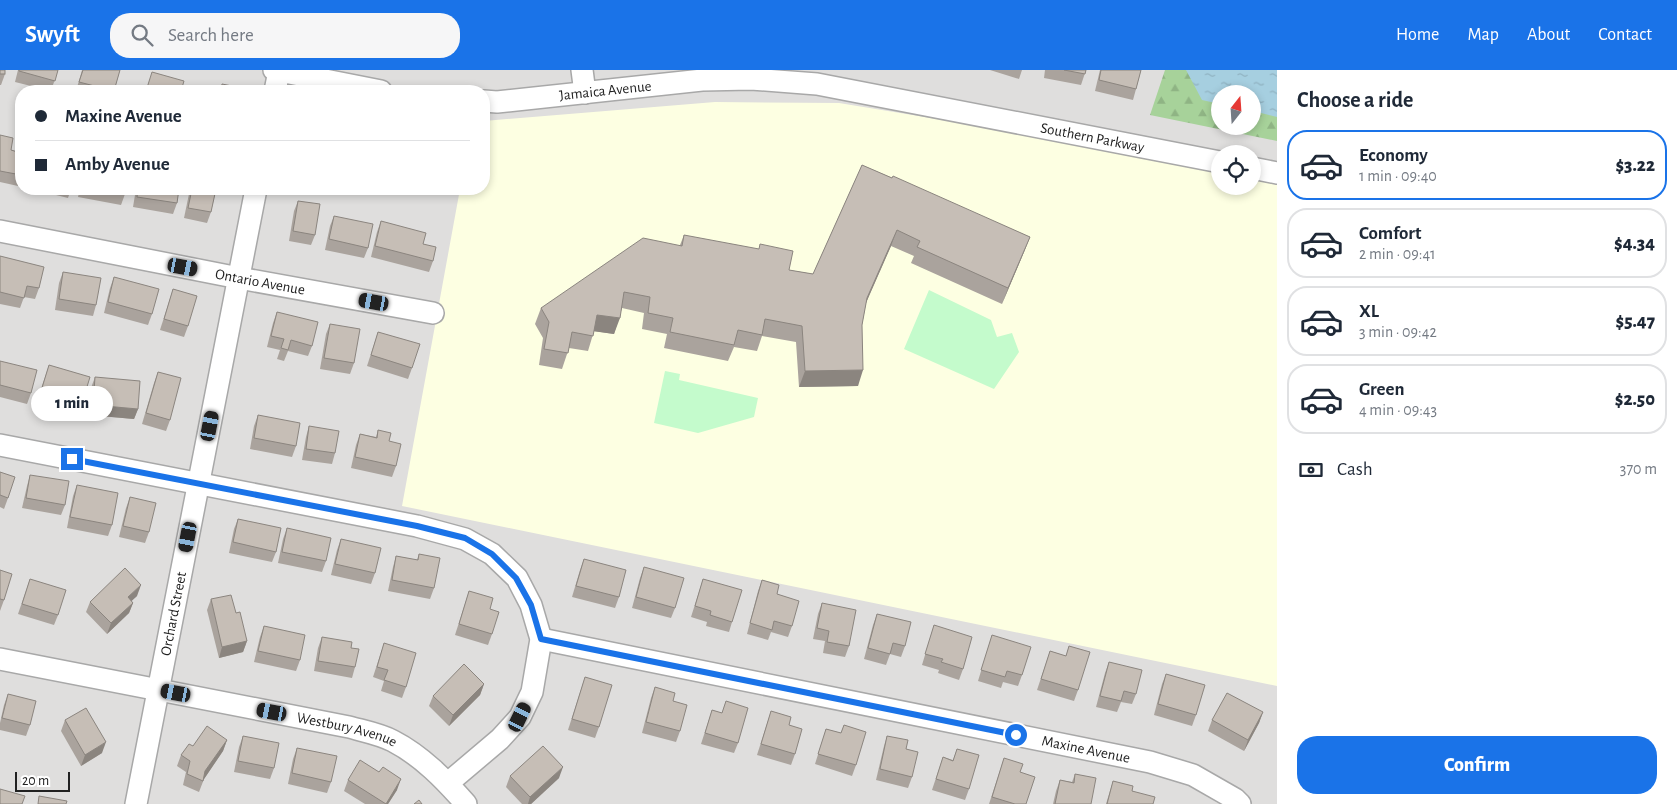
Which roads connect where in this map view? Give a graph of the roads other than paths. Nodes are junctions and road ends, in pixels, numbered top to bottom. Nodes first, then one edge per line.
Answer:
1 (582, 70) edge
2 (276, 77) edge
3 (336, 85) edge
4 (585, 92) junction
5 (490, 101) edge
6 (965, 112) joint
7 (1211, 160) edge
8 (1261, 170) edge
9 (1277, 173) edge
10 (255, 195) edge
11 (0, 231) edge
12 (239, 278) junction
13 (433, 313) dead end
14 (0, 445) edge
15 (198, 484) junction
16 (541, 639) junction
17 (0, 659) edge
18 (158, 690) junction
19 (448, 783) junction
20 (136, 804) edge
21 (466, 804) edge
22 (1240, 804) edge

1 - 4 street
2 - 3 street
4 - 5 street, Jamaica Avenue
4 - 6 street, Jamaica Avenue
6 - 7 street, Southern Parkway
8 - 9 street
10 - 12 street, Orchard Street
11 - 12 street, Ontario Avenue
12 - 13 street, Ontario Avenue
12 - 15 street, Orchard Street
14 - 15 street
15 - 16 street
15 - 18 street, Orchard Street
16 - 19 street
16 - 22 street, Maxine Avenue
17 - 18 street, Westbury Avenue
18 - 19 street, Westbury Avenue
18 - 20 street, Orchard Street
19 - 21 street, Westbury Avenue

